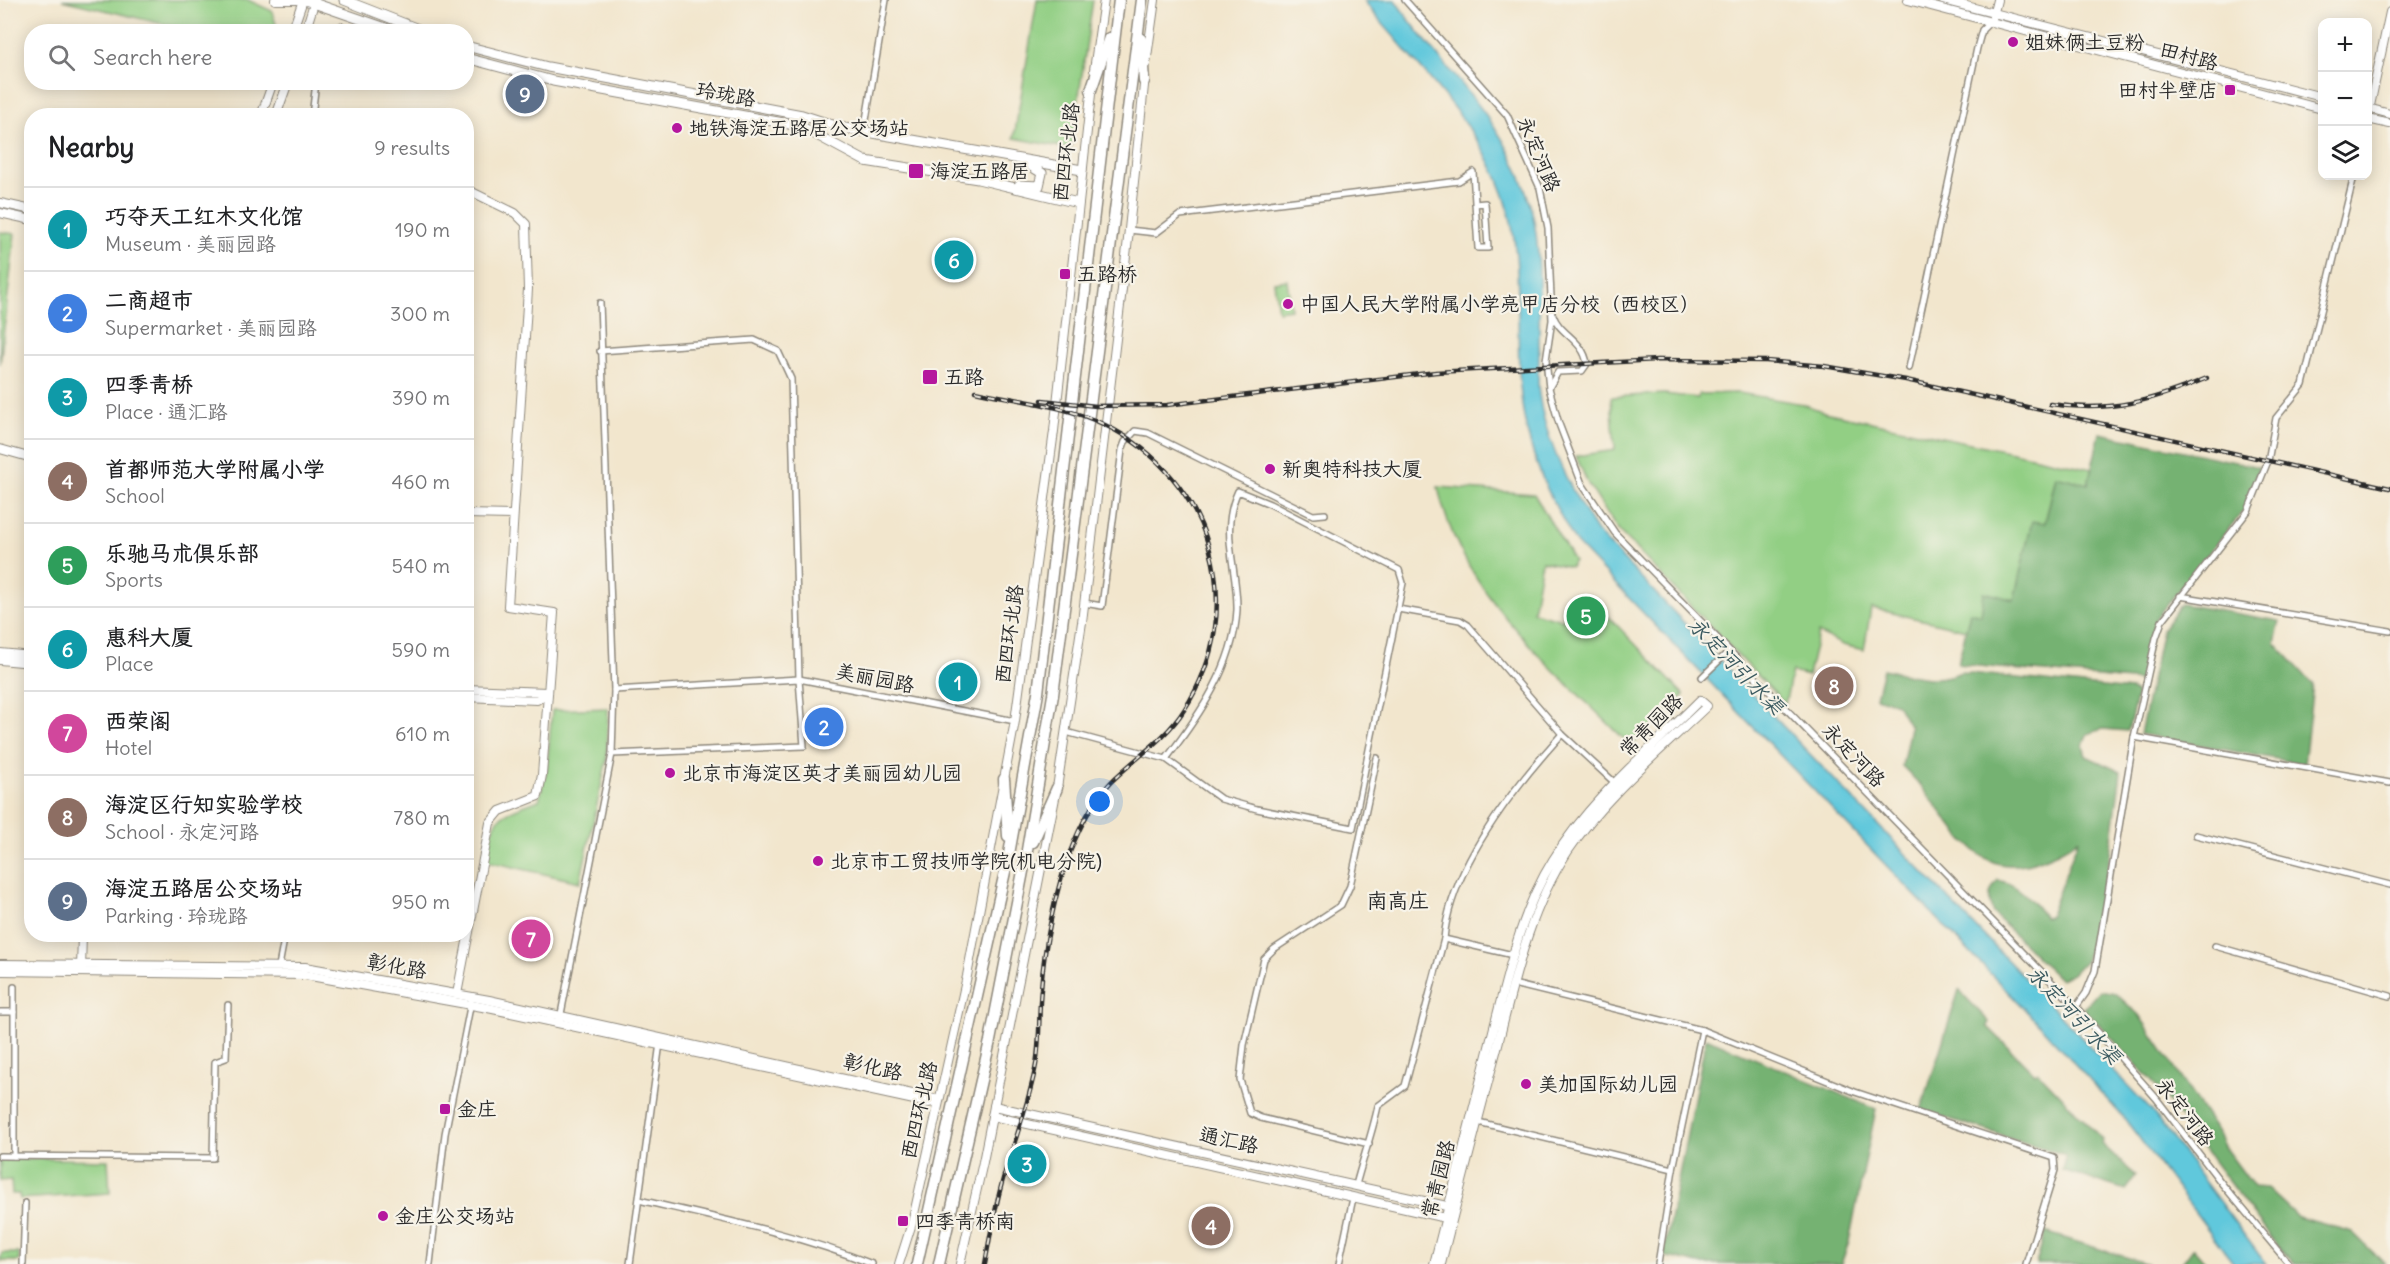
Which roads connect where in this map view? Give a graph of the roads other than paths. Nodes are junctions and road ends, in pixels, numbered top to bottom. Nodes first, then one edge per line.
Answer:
1 (275, 0) edge
2 (297, 0) edge
3 (344, 0) edge
4 (886, 0) edge
5 (1104, 0) edge
6 (1119, 0) edge
7 (1142, 0) edge
8 (1155, 0) edge
9 (1405, 0) edge
10 (1908, 0) edge
11 (1943, 0) edge
12 (1997, 0) edge
13 (309, 1) edge
14 (2390, 12) edge
15 (1995, 13) junction
16 (1116, 18) junction
17 (1139, 19) junction
18 (1990, 22) junction
19 (296, 24) edge
20 (306, 24) edge
21 (374, 24) edge
22 (406, 24) edge
23 (474, 48) edge
24 (474, 60) edge
25 (1144, 81) junction
26 (270, 90) edge
27 (285, 90) edge
28 (315, 90) edge
29 (1091, 90) junction
30 (2372, 95) edge
31 (2318, 96) edge
32 (264, 108) edge
33 (279, 108) edge
34 (313, 108) edge
35 (2318, 108) edge
36 (2372, 113) edge
37 (2390, 114) edge
38 (2372, 115) edge
39 (2390, 124) edge
40 (864, 132) junction
41 (1011, 157) junction
42 (1082, 170) junction
43 (978, 179) junction
44 (2353, 180) edge
45 (474, 193) edge
46 (0, 203) edge
47 (1078, 203) junction
48 (1475, 204) junction
49 (24, 208) edge
50 (0, 213) edge
51 (24, 218) edge
52 (1129, 230) junction
53 (600, 303) dead end
54 (1552, 311) junction
55 (600, 351) junction
56 (1909, 368) dead end
57 (1549, 388) junction
58 (0, 449) edge
59 (24, 456) edge
60 (474, 514) edge
61 (1325, 514) dead end
62 (512, 515) junction
63 (2180, 596) junction
64 (1084, 603) junction
65 (1398, 609) junction
66 (2390, 631) edge
67 (0, 653) edge
68 (24, 655) edge
69 (1725, 655) dead end
70 (0, 660) edge
71 (24, 662) edge
72 (1702, 677) dead end
73 (799, 679) junction
74 (474, 689) edge
75 (614, 690) junction
76 (548, 692) junction
77 (474, 697) edge
78 (1015, 721) junction
79 (1066, 732) junction
80 (1562, 734) junction
81 (2134, 737) junction
82 (612, 754) junction
83 (1377, 758) dead end
84 (1166, 759) junction
85 (1004, 779) junction
86 (1615, 783) junction
87 (2390, 783) edge
88 (1057, 788) junction
89 (2196, 835) dead end
90 (1009, 854) junction
91 (1026, 856) junction
92 (2390, 885) edge
93 (474, 906) edge
94 (1444, 939) junction
95 (82, 942) edge
96 (284, 942) edge
97 (467, 942) edge
98 (2215, 946) dead end
99 (1513, 954) junction
100 (0, 964) edge
101 (279, 966) junction
102 (81, 968) junction
103 (0, 971) edge
104 (1513, 984) junction
105 (14, 987) dead end
106 (457, 994) junction
107 (2390, 996) edge
108 (471, 1001) junction
109 (228, 1005) dead end
110 (2076, 1007) junction
111 (0, 1012) edge
112 (14, 1012) junction
113 (560, 1021) junction
114 (1702, 1030) junction
115 (660, 1043) junction
116 (939, 1100) junction
117 (994, 1106) junction
118 (992, 1116) junction
119 (1474, 1121) junction
120 (1369, 1144) junction
121 (0, 1156) edge
122 (14, 1156) junction
123 (1673, 1169) junction
124 (1356, 1185) junction
125 (1353, 1198) junction
126 (639, 1200) junction
127 (25, 1203) dead end
128 (1452, 1207) junction
129 (1449, 1219) junction
130 (922, 1246) junction
131 (23, 1264) edge
132 (430, 1264) edge
133 (630, 1264) edge
134 (872, 1264) edge
135 (899, 1264) edge
136 (912, 1264) edge
137 (917, 1264) edge
138 (940, 1264) edge
139 (960, 1264) edge
140 (1339, 1264) edge
141 (1434, 1264) edge
142 (1441, 1264) edge
143 (1658, 1264) edge
144 (2026, 1264) edge
145 (2289, 1264) edge

1 - 2 street
3 - 22 main road
4 - 40 street
5 - 29 street, 西四环北路
6 - 16 highway, 西四环北路
7 - 17 highway
8 - 25 street
9 - 54 street, 永定河路
10 - 18 street, 田村路
11 - 15 street, 田村路
12 - 15 street
13 - 19 street
13 - 20 street
13 - 21 main road
14 - 30 street
15 - 18 street
15 - 31 street, 田村路
16 - 29 highway
16 - 90 highway, 西四环北路
17 - 25 highway
17 - 91 highway
18 - 35 street, 田村路
18 - 56 street
23 - 40 main road, 玲珑路
24 - 43 main road, 玲珑路
25 - 52 street
26 - 32 street
27 - 33 street
28 - 34 street
29 - 42 street, 西四环北路
36 - 37 street
38 - 39 street
40 - 41 main road, 玲珑路
41 - 42 main road, 玲珑路
41 - 43 main road
42 - 47 street, 西四环北路
43 - 47 main road, 玲珑路
44 - 63 street
45 - 62 street
46 - 49 street
47 - 78 street, 西四环北路
48 - 48 street
48 - 52 street
50 - 51 street
52 - 64 street
53 - 55 street
54 - 57 street, 永定河路
54 - 57 street
55 - 73 street
55 - 75 street
57 - 110 street, 永定河路
58 - 59 street
60 - 62 street
61 - 64 street
62 - 76 street
63 - 66 street
63 - 81 street
64 - 79 street
65 - 80 street
65 - 84 street
65 - 84 street
67 - 68 street
69 - 72 street
70 - 71 street
73 - 75 street, 美丽园路
73 - 78 street, 美丽园路
73 - 82 street
74 - 76 street
75 - 82 street
76 - 77 street
76 - 93 street
78 - 85 street, 西四环北路
79 - 84 street
79 - 88 street
80 - 86 street
80 - 94 street
81 - 87 street
81 - 110 street
82 - 113 street
83 - 120 street
85 - 90 highway
85 - 116 street, 西四环北路
86 - 99 street, 常青园路
86 - 104 street, 常青园路
88 - 91 highway
88 - 117 street
89 - 92 street
90 - 130 highway, 西四环北路
91 - 138 highway
94 - 99 street
94 - 120 street
95 - 102 street
96 - 101 street
97 - 106 street
98 - 107 street
99 - 119 street, 常青园路
100 - 102 street, 彰化路
101 - 102 street, 彰化路
101 - 106 street, 彰化路
102 - 103 street, 彰化路
102 - 108 street, 彰化路
104 - 114 street
104 - 119 street, 常青园路
105 - 112 street
106 - 108 street, 彰化路
108 - 113 street, 彰化路
108 - 132 street
109 - 122 street
110 - 145 street, 永定河路
111 - 112 street
112 - 122 street
113 - 115 street, 彰化路
114 - 123 street
114 - 144 street
115 - 116 street, 彰化路
115 - 126 street
116 - 135 street, 西四环北路
117 - 118 street
117 - 124 street, 通汇路
118 - 125 street, 通汇路
118 - 139 street
119 - 123 street
119 - 128 street, 常青园路
120 - 124 street
121 - 122 street
123 - 143 street
124 - 128 street, 通汇路
125 - 129 street, 通汇路
125 - 140 street
126 - 133 street
126 - 134 street
127 - 131 street
128 - 129 street, 常青园路
129 - 141 street, 常青园路
129 - 142 street, 常青园路
130 - 136 highway
130 - 137 highway, 西四环北路

